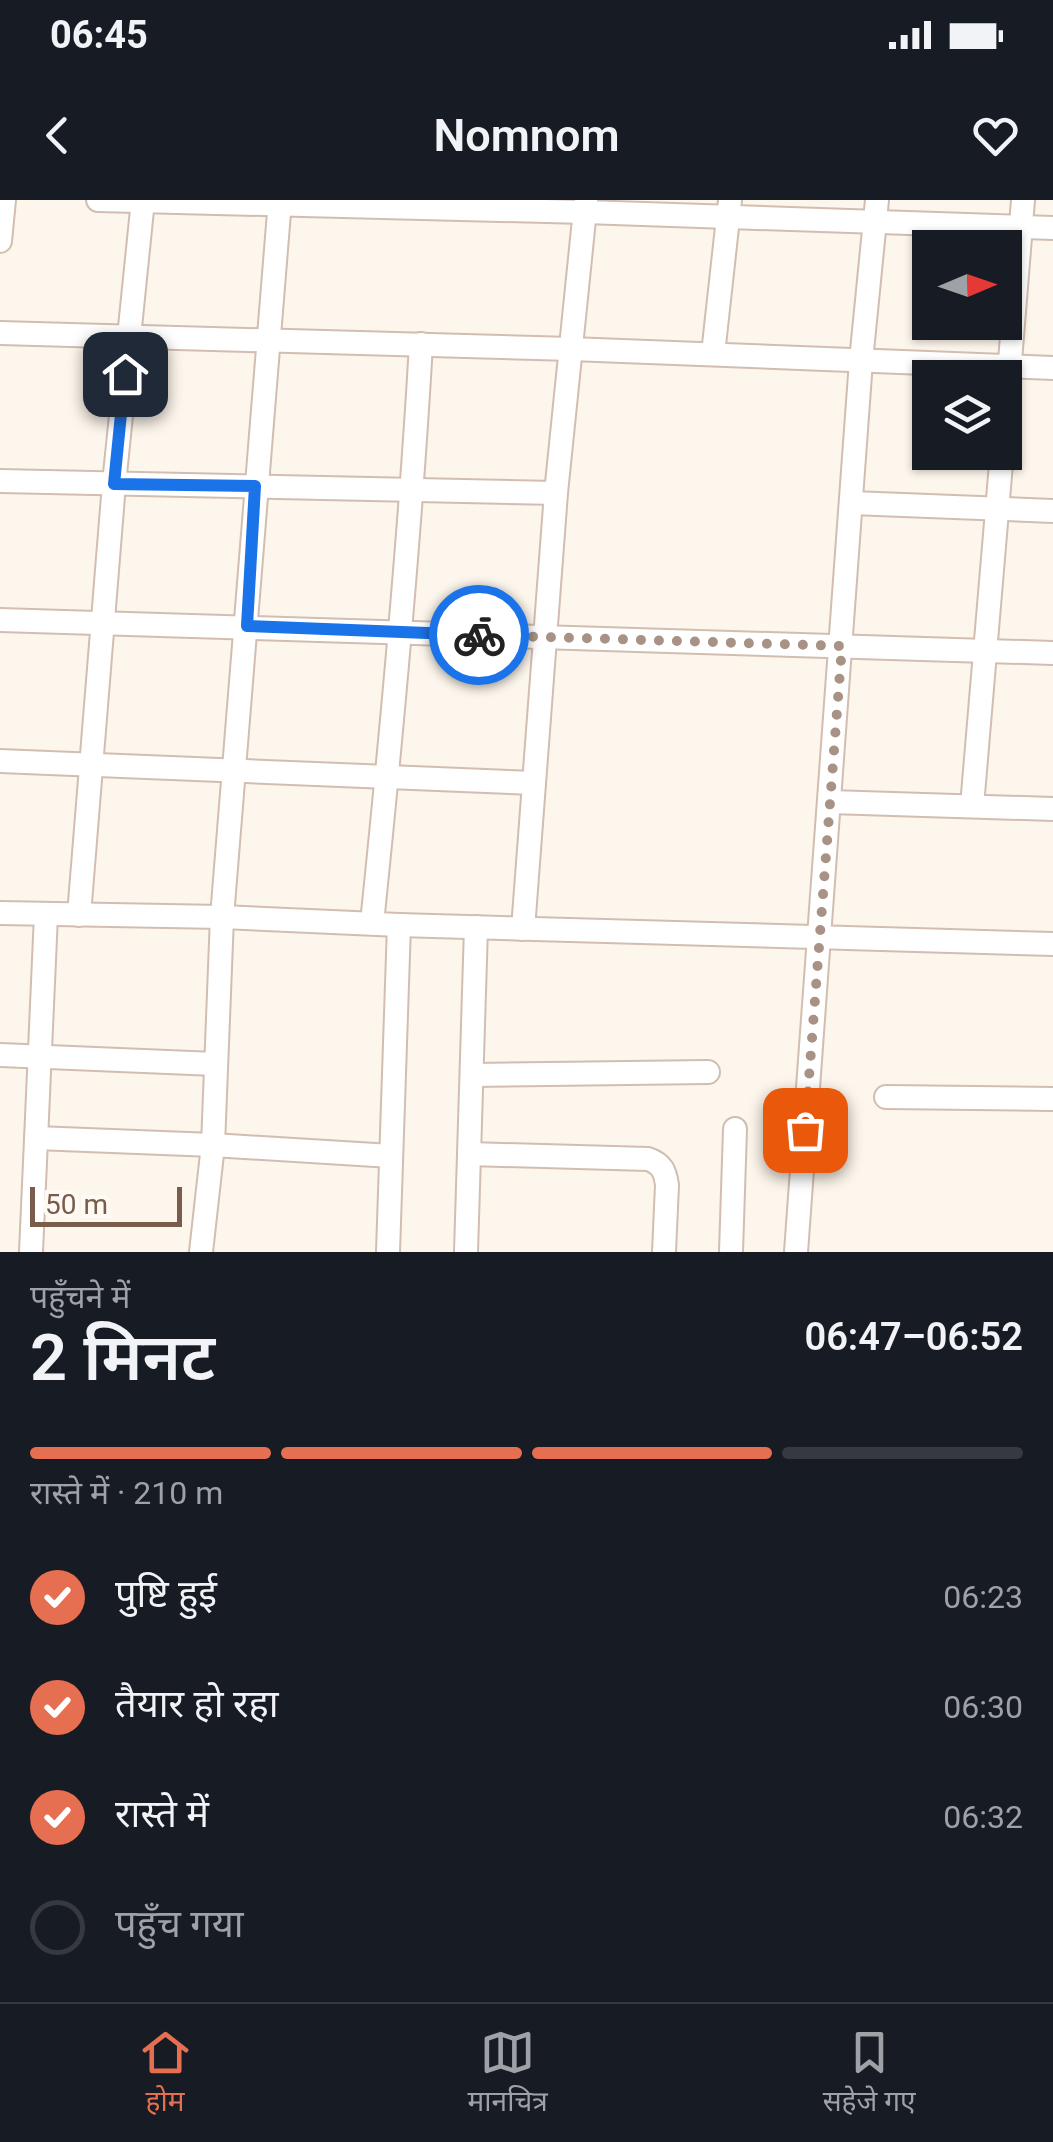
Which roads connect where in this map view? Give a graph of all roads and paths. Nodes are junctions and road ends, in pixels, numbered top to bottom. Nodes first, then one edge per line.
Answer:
1 (4, 200) edge
2 (98, 200) edge
3 (1023, 200) edge
4 (143, 201) edge
5 (280, 203) edge
6 (585, 206) edge
7 (729, 209) edge
8 (876, 212) edge
9 (1020, 227) junction
10 (1053, 228) edge
11 (0, 240) edge
12 (0, 333) edge
13 (129, 338) junction
14 (268, 340) junction
15 (421, 344) junction
16 (571, 349) junction
17 (713, 354) junction
18 (861, 360) junction
19 (1010, 360) edge
20 (912, 362) edge
21 (1022, 367) edge
22 (1053, 368) edge
23 (1000, 470) edge
24 (0, 481) edge
25 (114, 484) junction
26 (255, 486) junction
27 (413, 490) junction
28 (556, 492) junction
29 (852, 503) junction
30 (997, 509) junction
31 (1053, 511) edge
32 (0, 620) edge
33 (102, 622) junction
34 (247, 626) junction
35 (401, 632) junction
36 (546, 637) junction
37 (842, 646) junction
38 (984, 650) junction
39 (1053, 652) edge
40 (0, 761) edge
41 (90, 764) junction
42 (234, 770) junction
43 (387, 776) junction
44 (534, 783) junction
45 (830, 802) junction
46 (972, 806) junction
47 (1053, 809) edge
48 (0, 913) edge
49 (46, 914) junction
50 (79, 914) junction
51 (222, 918) junction
52 (372, 924) junction
53 (399, 925) junction
54 (476, 927) junction
55 (523, 929) junction
56 (820, 937) junction
57 (1053, 944) edge
58 (0, 1055) edge
59 (40, 1056) junction
60 (215, 1064) junction
61 (708, 1072) dead end
62 (472, 1075) junction
63 (886, 1097) dead end
64 (1053, 1099) edge
65 (735, 1129) dead end
66 (36, 1138) junction
67 (212, 1145) junction
68 (469, 1154) junction
69 (391, 1156) junction
70 (32, 1252) edge
71 (201, 1252) edge
72 (388, 1252) edge
73 (466, 1252) edge
74 (664, 1252) edge
75 (731, 1252) edge
76 (796, 1252) edge

1 - 11 street
2 - 4 street
3 - 9 street
4 - 5 street
4 - 13 street
5 - 6 street
5 - 14 street
6 - 7 street
6 - 16 street
7 - 8 street
7 - 17 street
8 - 9 street
8 - 18 street
9 - 10 street
9 - 19 street
12 - 13 street
13 - 14 street
13 - 25 street
14 - 15 street
14 - 26 street
15 - 16 street
15 - 27 street
16 - 17 street
16 - 28 street
17 - 18 street
18 - 20 street
18 - 29 street
21 - 22 street
23 - 30 street
24 - 25 street
25 - 26 street
25 - 33 street
26 - 27 street
26 - 34 street
27 - 28 street
27 - 35 street
28 - 36 street
29 - 30 street
29 - 37 street
30 - 31 street
30 - 38 street
32 - 33 street
33 - 34 street
33 - 41 street
34 - 35 street
34 - 42 street
35 - 36 street
35 - 43 street
36 - 37 street
36 - 44 street
37 - 38 street
37 - 45 street
38 - 39 street
38 - 46 street
40 - 41 street
41 - 42 street
41 - 50 street
42 - 43 street
42 - 51 street
43 - 44 street
43 - 52 street
44 - 55 street
45 - 46 street
45 - 56 street
46 - 47 street
48 - 49 street
49 - 50 street
49 - 59 street
50 - 51 street
51 - 52 street
51 - 60 street
52 - 53 street
53 - 54 street
53 - 69 street
54 - 55 street
54 - 62 street
55 - 56 street
56 - 57 street
56 - 76 street
58 - 59 street
59 - 60 street
59 - 66 street
60 - 67 street
61 - 62 street
62 - 68 street
63 - 64 street
65 - 75 street
66 - 67 street
66 - 70 street
67 - 69 street
67 - 71 street
68 - 73 street
68 - 74 street
69 - 72 street

